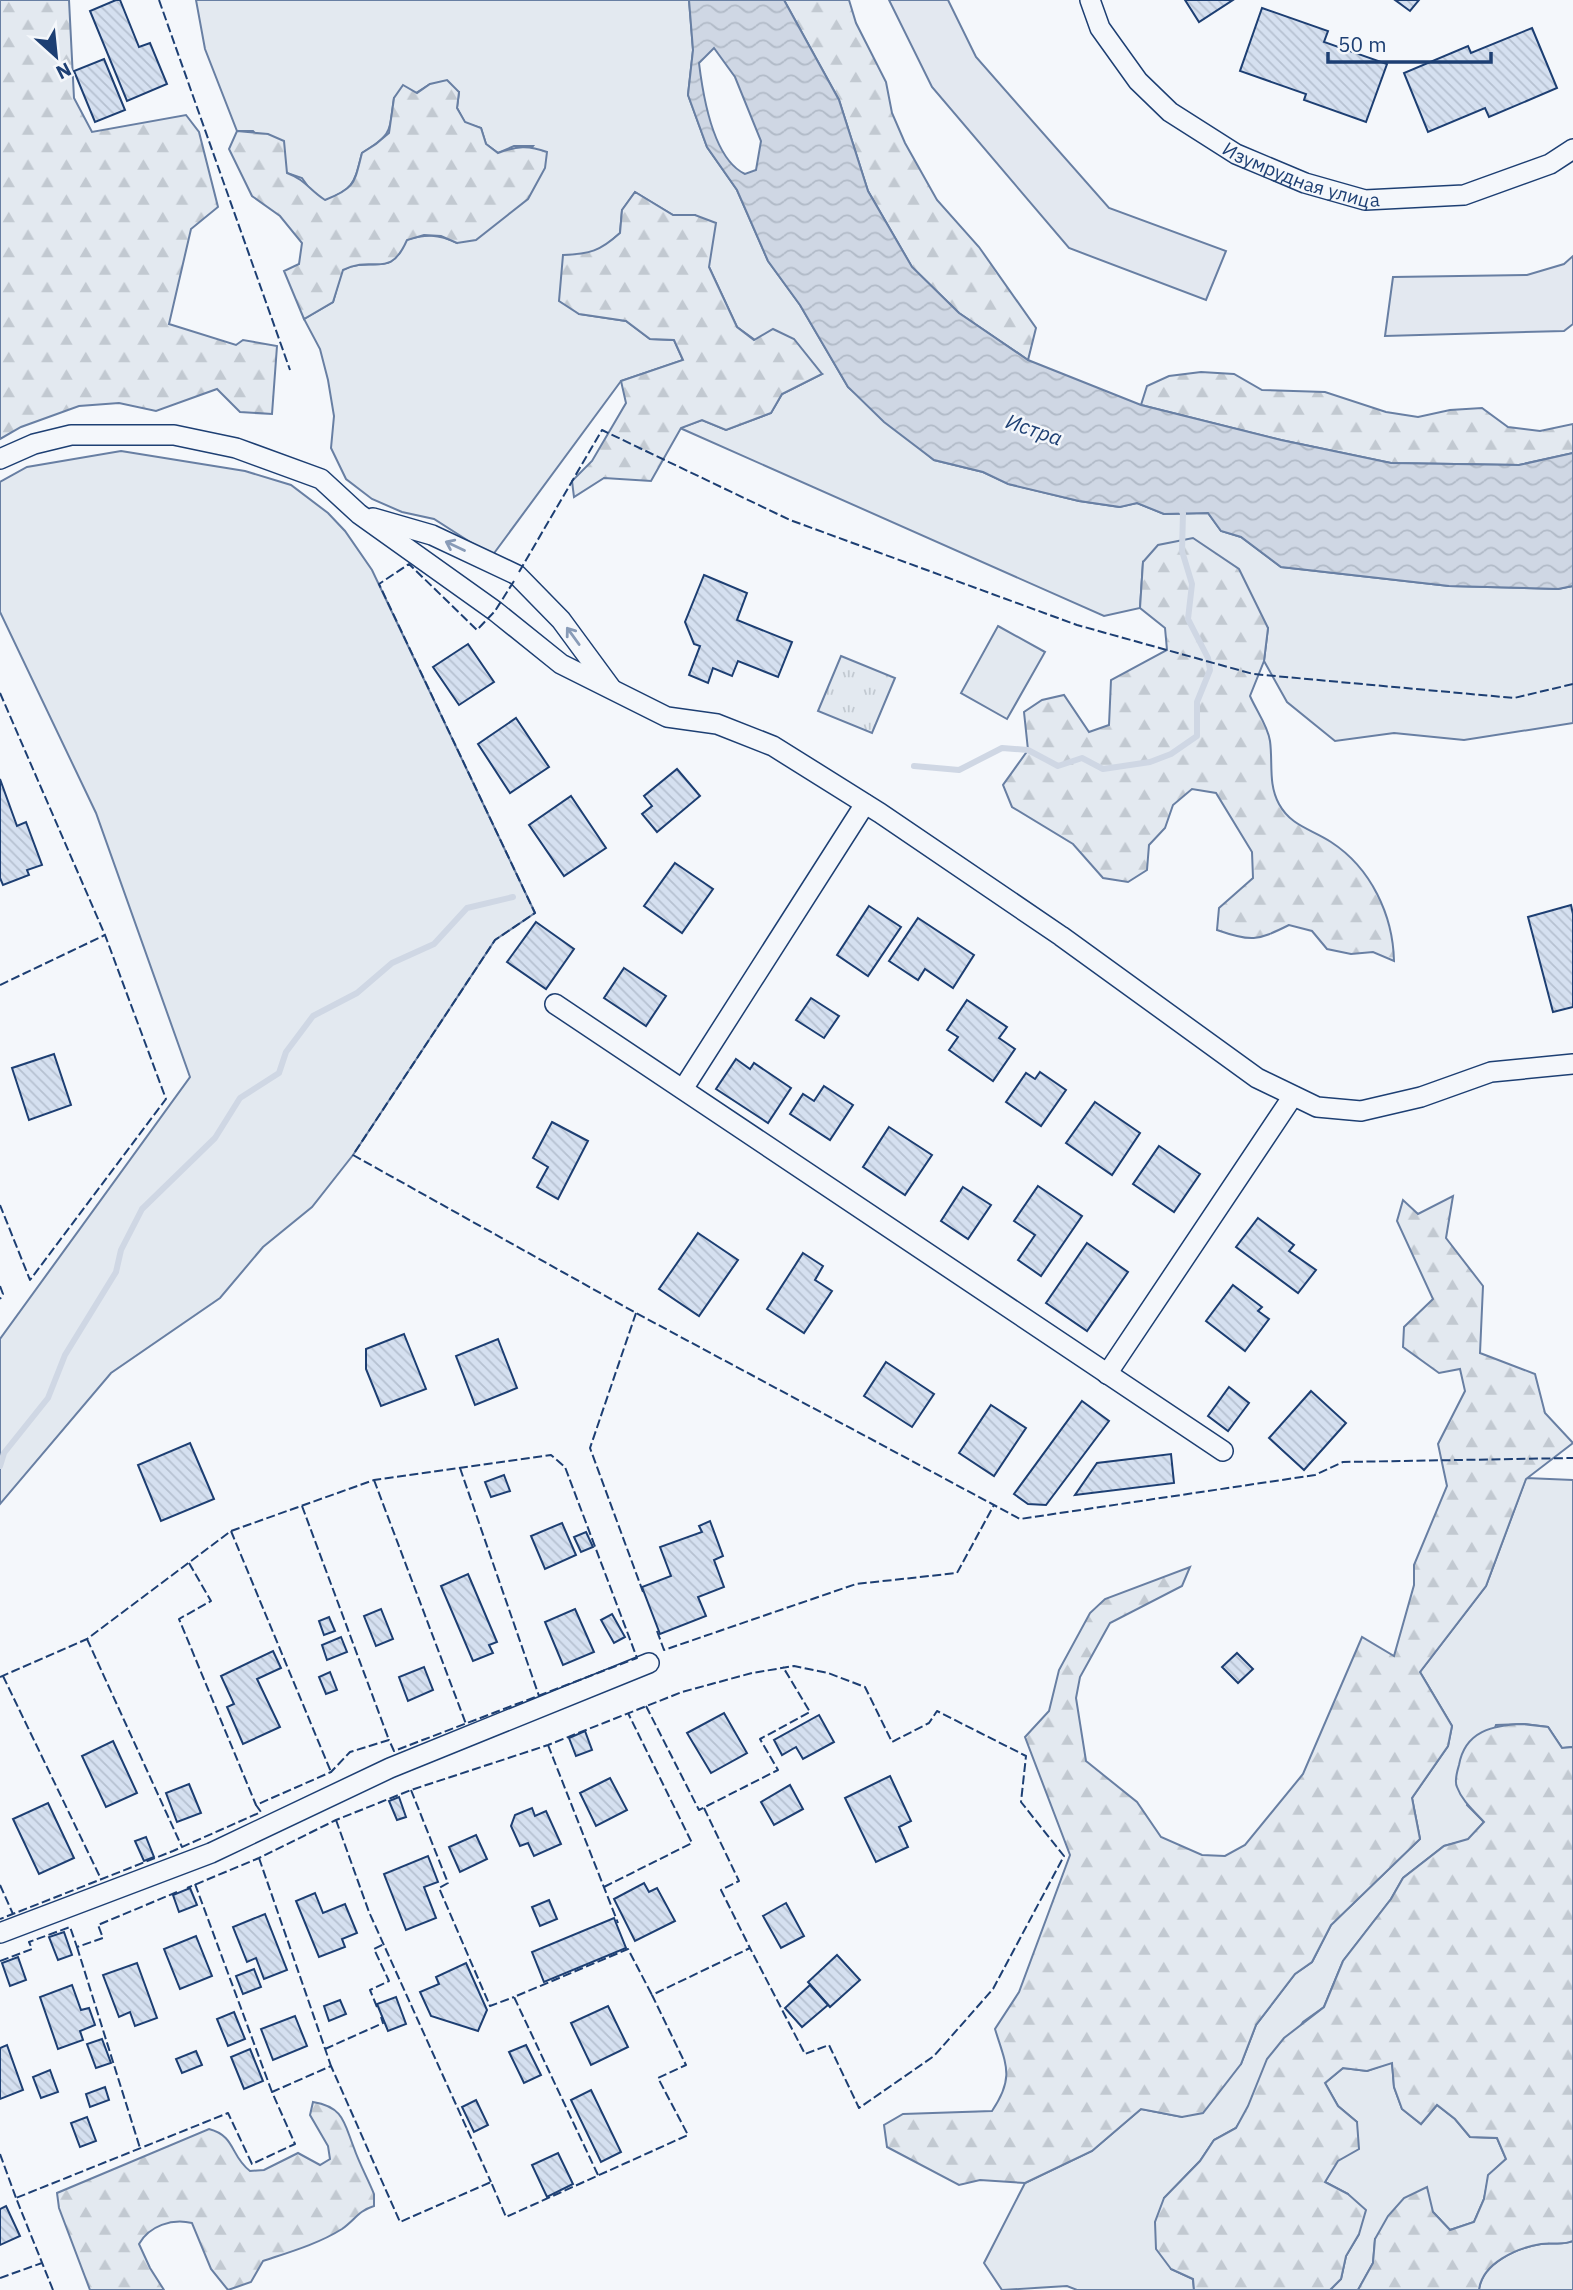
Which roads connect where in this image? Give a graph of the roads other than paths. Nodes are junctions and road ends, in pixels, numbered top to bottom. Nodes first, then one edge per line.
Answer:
1 (1090, 0) edge
2 (1573, 149) edge
3 (0, 459) edge
4 (359, 514) junction
5 (614, 691) junction
6 (865, 804) junction
7 (555, 1004) dead end
8 (1573, 1065) edge
9 (683, 1089) junction
10 (1293, 1096) junction
11 (1107, 1374) junction
12 (1223, 1451) dead end
13 (649, 1663) dead end
14 (0, 1933) edge

1 - 2 street, Изумрудная улица
3 - 4 street
4 - 5 street
5 -> 4 street
5 - 6 street
6 - 9 street
6 - 10 street
7 - 9 street
8 - 10 street
9 - 11 street
10 - 11 street
11 - 12 street
13 - 14 street

